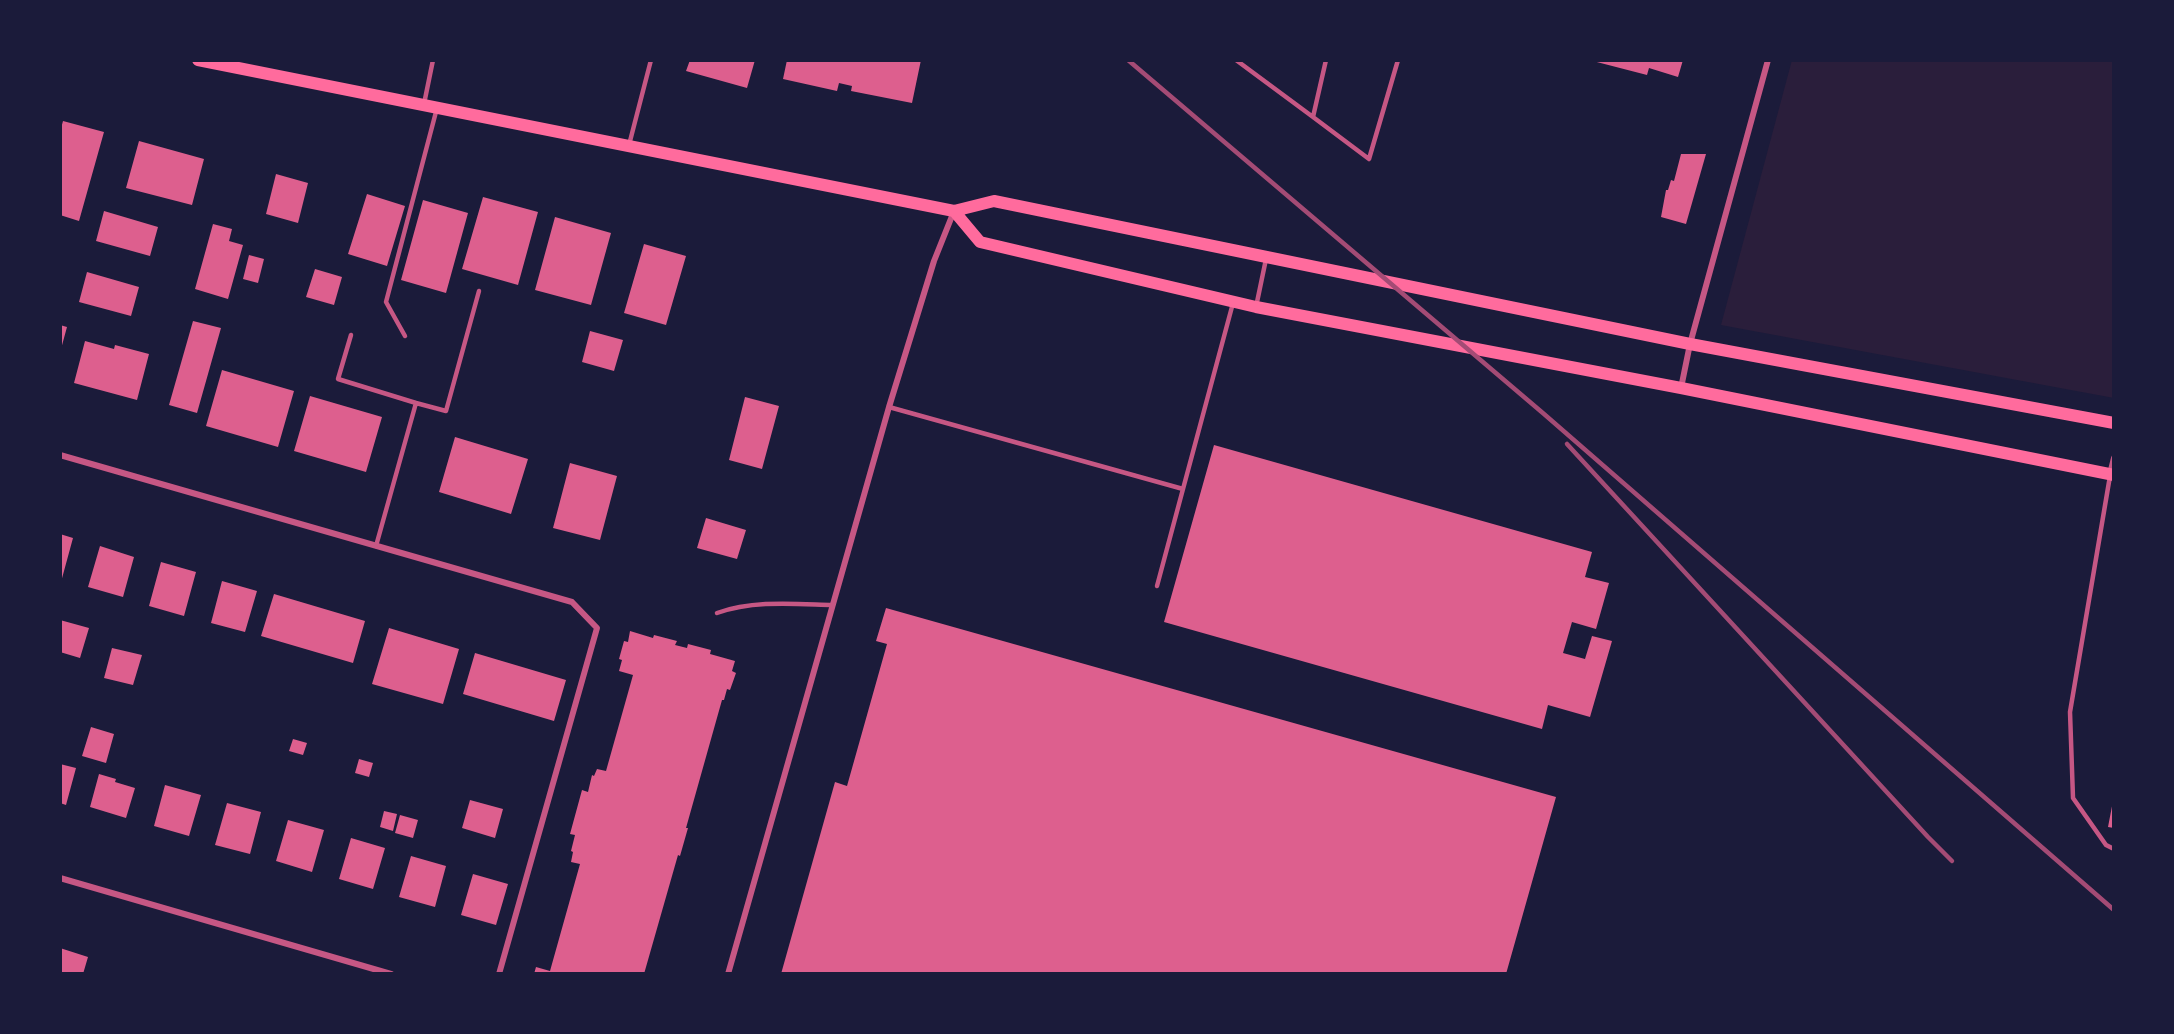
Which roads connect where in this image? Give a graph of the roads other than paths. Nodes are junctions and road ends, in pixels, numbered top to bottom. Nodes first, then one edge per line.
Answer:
1 (198, 60) edge
2 (434, 60) edge
3 (651, 60) edge
4 (1236, 60) edge
5 (1326, 60) edge
6 (1398, 60) edge
7 (1768, 60) edge
8 (424, 105) junction
9 (437, 108) junction
10 (1313, 117) junction
11 (629, 146) junction
12 (954, 211) junction
13 (1266, 257) junction
14 (478, 291) dead end
15 (1233, 302) junction
16 (1256, 307) junction
17 (351, 335) dead end
18 (405, 336) dead end
19 (1690, 344) junction
20 (1681, 388) junction
21 (416, 403) junction
22 (889, 407) junction
23 (2114, 423) edge
24 (60, 455) edge
25 (2114, 458) edge
26 (2112, 474) edge
27 (1183, 489) junction
28 (376, 546) junction
29 (1157, 586) dead end
30 (832, 605) junction
31 (717, 613) dead end
32 (2114, 849) edge
33 (60, 878) edge
34 (391, 974) edge
35 (499, 974) edge
36 (728, 974) edge

1 - 8 main road
2 - 8 lane
3 - 11 lane
4 - 10 lane
5 - 10 lane
6 - 10 lane
7 - 19 street
8 - 9 main road
9 - 11 main road
9 - 18 lane
11 - 12 main road
12 - 13 main road
12 - 15 main road
12 - 22 street
13 - 16 lane
13 - 19 main road
14 - 21 lane
15 - 16 main road
15 - 27 lane
16 - 20 main road
17 - 21 lane
19 - 20 street
19 - 23 main road
20 - 26 main road
21 - 28 lane
22 - 27 lane
22 - 30 street
24 - 28 street
25 - 26 street
26 - 32 lane
27 - 29 lane
28 - 35 street
30 - 31 lane
30 - 36 street
33 - 34 street

